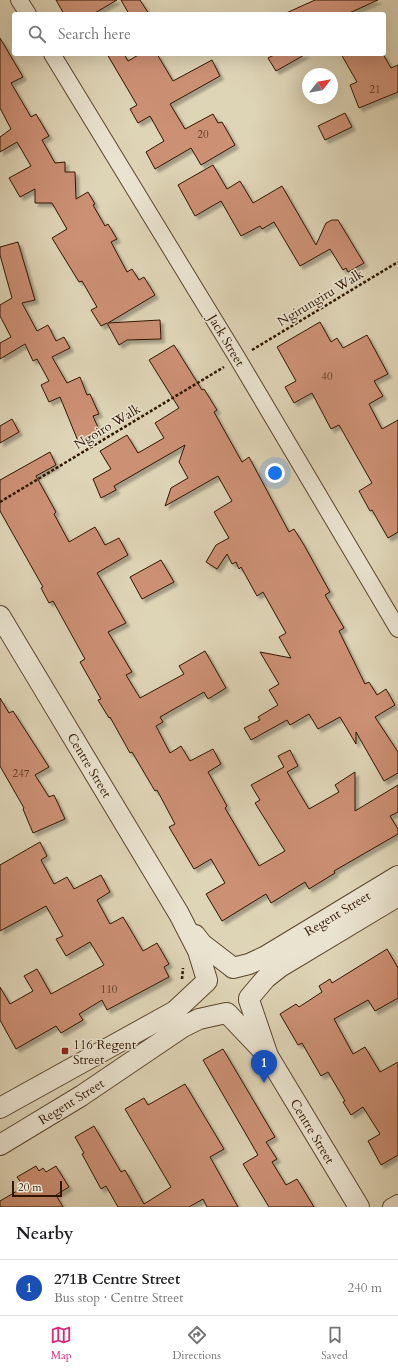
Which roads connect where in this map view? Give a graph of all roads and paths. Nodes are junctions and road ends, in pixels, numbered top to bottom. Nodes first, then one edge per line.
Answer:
1 (19, 0) edge
2 (27, 12) edge
3 (53, 56) edge
4 (398, 262) edge
5 (252, 350) dead end
6 (224, 367) dead end
7 (0, 502) edge
8 (0, 616) edge
9 (398, 629) edge
10 (398, 876) edge
11 (398, 896) edge
12 (179, 914) junction
13 (183, 963) dead end
14 (232, 967) junction
15 (207, 980) junction
16 (180, 983) dead end
17 (249, 999) junction
18 (226, 1013) junction
19 (268, 1056) junction
20 (0, 1108) edge
21 (0, 1145) edge
22 (398, 1203) edge
23 (359, 1207) edge
24 (392, 1207) edge

1 - 2 street
3 - 9 street, Jack Street
4 - 5 path, Ngirungiru Walk
6 - 7 path, Ngoiro Walk
8 - 12 street, Centre Street
10 - 14 street, Regent Street
11 - 17 street, Regent Street
12 - 14 street, Centre Street
12 - 15 street, Centre Street
13 - 16 path
14 - 15 street
14 - 17 street
15 - 18 street
15 - 20 street, Regent Street
17 - 18 street
17 - 19 street, Centre Street
18 - 19 street, Centre Street
18 - 21 street, Regent Street
19 - 23 street, Centre Street
22 - 24 street

